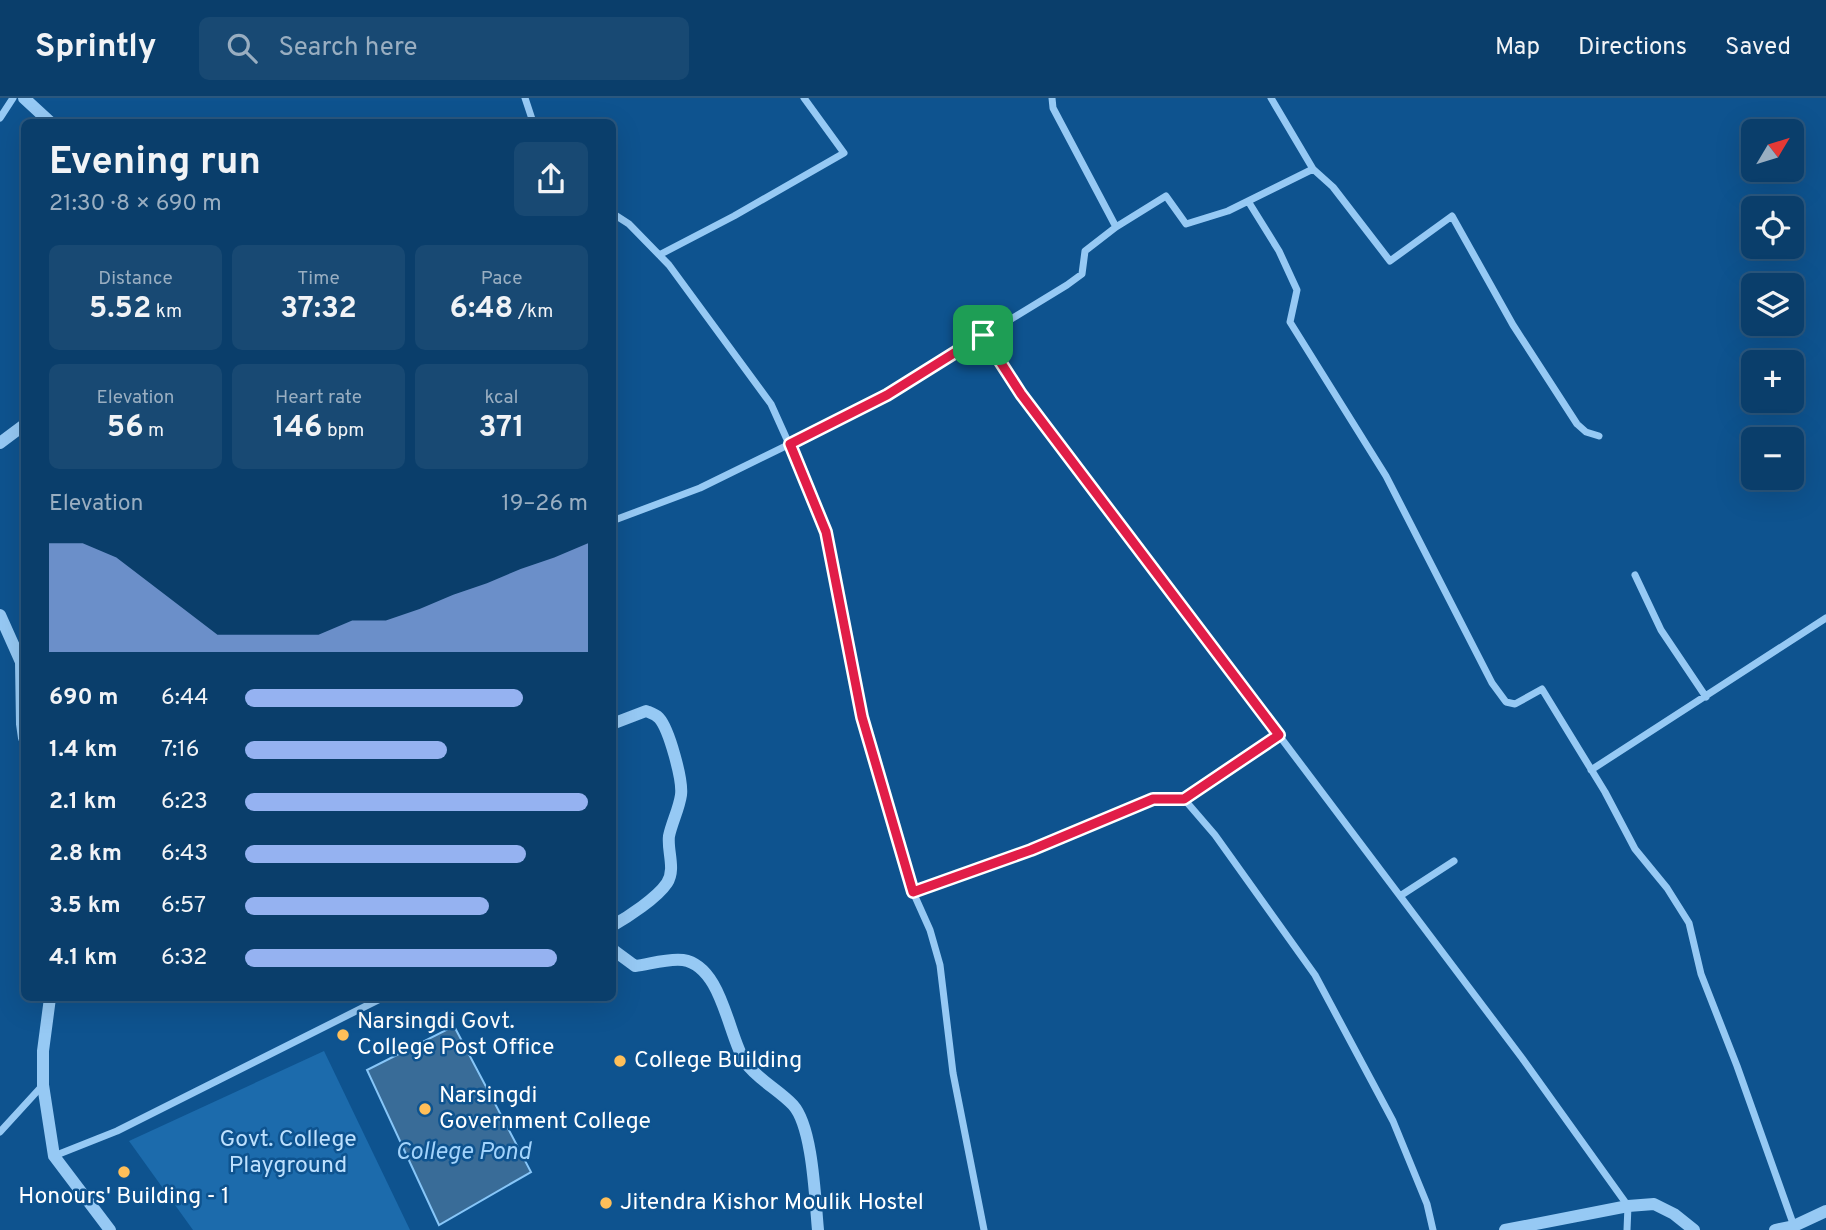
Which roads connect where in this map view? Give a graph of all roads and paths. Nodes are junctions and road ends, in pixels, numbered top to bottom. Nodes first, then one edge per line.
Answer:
1 (13, 98) edge
2 (24, 98) edge
3 (525, 98) edge
4 (804, 98) edge
5 (1052, 98) edge
6 (1271, 98) edge
7 (0, 118) edge
8 (47, 119) edge
9 (532, 119) edge
10 (1313, 169) junction
11 (1248, 201) junction
12 (616, 216) edge
13 (1116, 227) junction
14 (659, 255) junction
15 (983, 335) junction
16 (21, 427) edge
17 (1599, 436) dead end
18 (0, 443) edge
19 (790, 444) junction
20 (616, 520) edge
21 (1636, 575) dead end
22 (0, 615) edge
23 (1826, 618) edge
24 (21, 662) edge
25 (1706, 697) junction
26 (616, 722) edge
27 (1279, 735) junction
28 (1591, 770) junction
29 (1184, 799) junction
30 (1454, 861) dead end
31 (913, 892) junction
32 (1400, 896) junction
33 (616, 923) edge
34 (616, 952) edge
35 (50, 1001) edge
36 (376, 1001) edge
37 (43, 1085) junction
38 (0, 1132) edge
39 (54, 1156) junction
40 (1628, 1206) junction
41 (1826, 1211) edge
42 (1794, 1228) edge
43 (110, 1230) edge
44 (818, 1230) edge
45 (984, 1230) edge
46 (1433, 1230) edge
47 (1505, 1230) edge
48 (1626, 1230) edge
49 (1694, 1230) edge
50 (1775, 1230) edge

1 - 7 street
2 - 8 street
3 - 9 street
4 - 14 street
5 - 13 street
6 - 10 street
10 - 11 street
10 - 17 street
11 - 13 street
11 - 28 street
12 - 14 street
13 - 15 street
14 - 19 street
15 - 19 street
15 - 27 street
16 - 18 street
19 - 20 street
19 - 31 street
21 - 25 street
22 - 24 street
23 - 25 street
25 - 28 street
26 - 33 street
27 - 29 street
27 - 32 street
28 - 42 street
29 - 31 street
29 - 46 street
30 - 32 street
31 - 45 street
32 - 40 street
34 - 44 street
35 - 37 street
36 - 39 street
37 - 38 street
37 - 39 street
39 - 43 street
40 - 47 street
40 - 48 street
40 - 49 street
41 - 42 street
42 - 50 street

